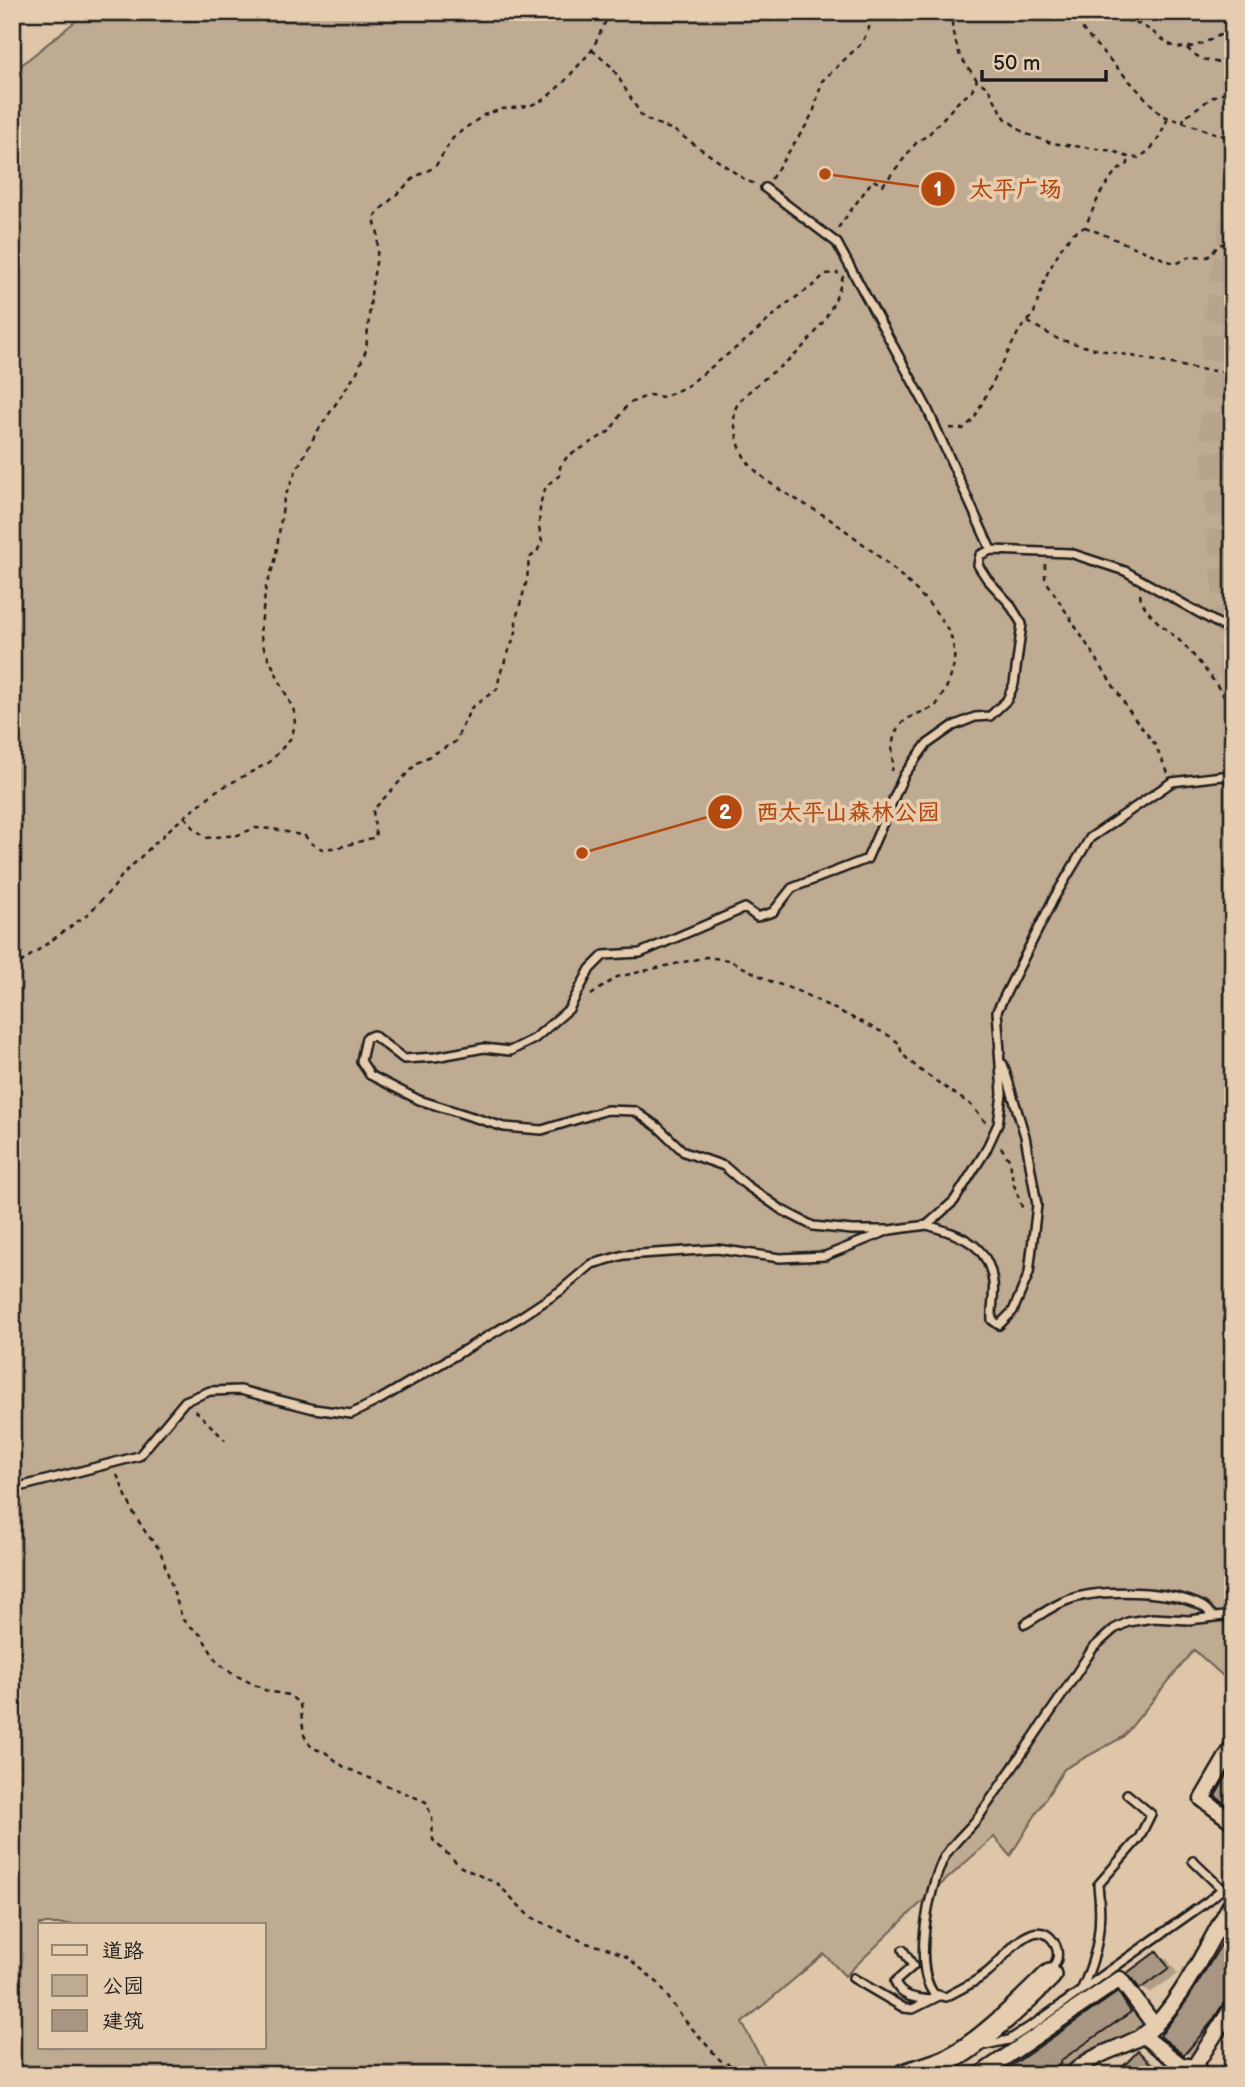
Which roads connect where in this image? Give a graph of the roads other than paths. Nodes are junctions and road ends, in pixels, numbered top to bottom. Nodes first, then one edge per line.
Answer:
1 (765, 188) road end
2 (991, 550) junction
3 (1233, 632) edge
4 (1233, 778) edge
5 (999, 1050) junction
6 (927, 1226) junction
7 (890, 1230) junction
8 (12, 1478) edge
9 (12, 1486) edge
10 (23, 1486) junction
11 (1233, 1615) edge
12 (1214, 1617) junction
13 (1025, 1624) dead end
14 (1233, 1746) edge
15 (1127, 1794) dead end
16 (1233, 1822) edge
17 (1193, 1861) dead end
18 (1233, 1900) edge
19 (903, 1950) dead end
20 (1050, 1975) joint
21 (852, 1978) dead end
22 (1080, 1992) junction
23 (936, 1998) junction
24 (1233, 2006) edge
25 (1155, 2025) junction
26 (1142, 2035) junction
27 (963, 2050) junction
28 (904, 2075) edge
29 (979, 2075) edge
30 (1071, 2075) edge

1 - 2 lane
2 - 3 lane
2 - 7 lane
4 - 5 lane
5 - 6 lane
5 - 6 lane
6 - 7 lane
7 - 10 lane
8 - 10 lane
9 - 10 lane
11 - 12 lane
12 - 13 lane
12 - 23 lane
14 - 16 street
15 - 22 lane
17 - 22 lane
18 - 25 street
19 - 23 lane
20 - 23 lane
20 - 27 street
21 - 23 lane
22 - 27 lane
24 - 26 street
25 - 26 street
25 - 29 street
26 - 30 street
27 - 28 street

